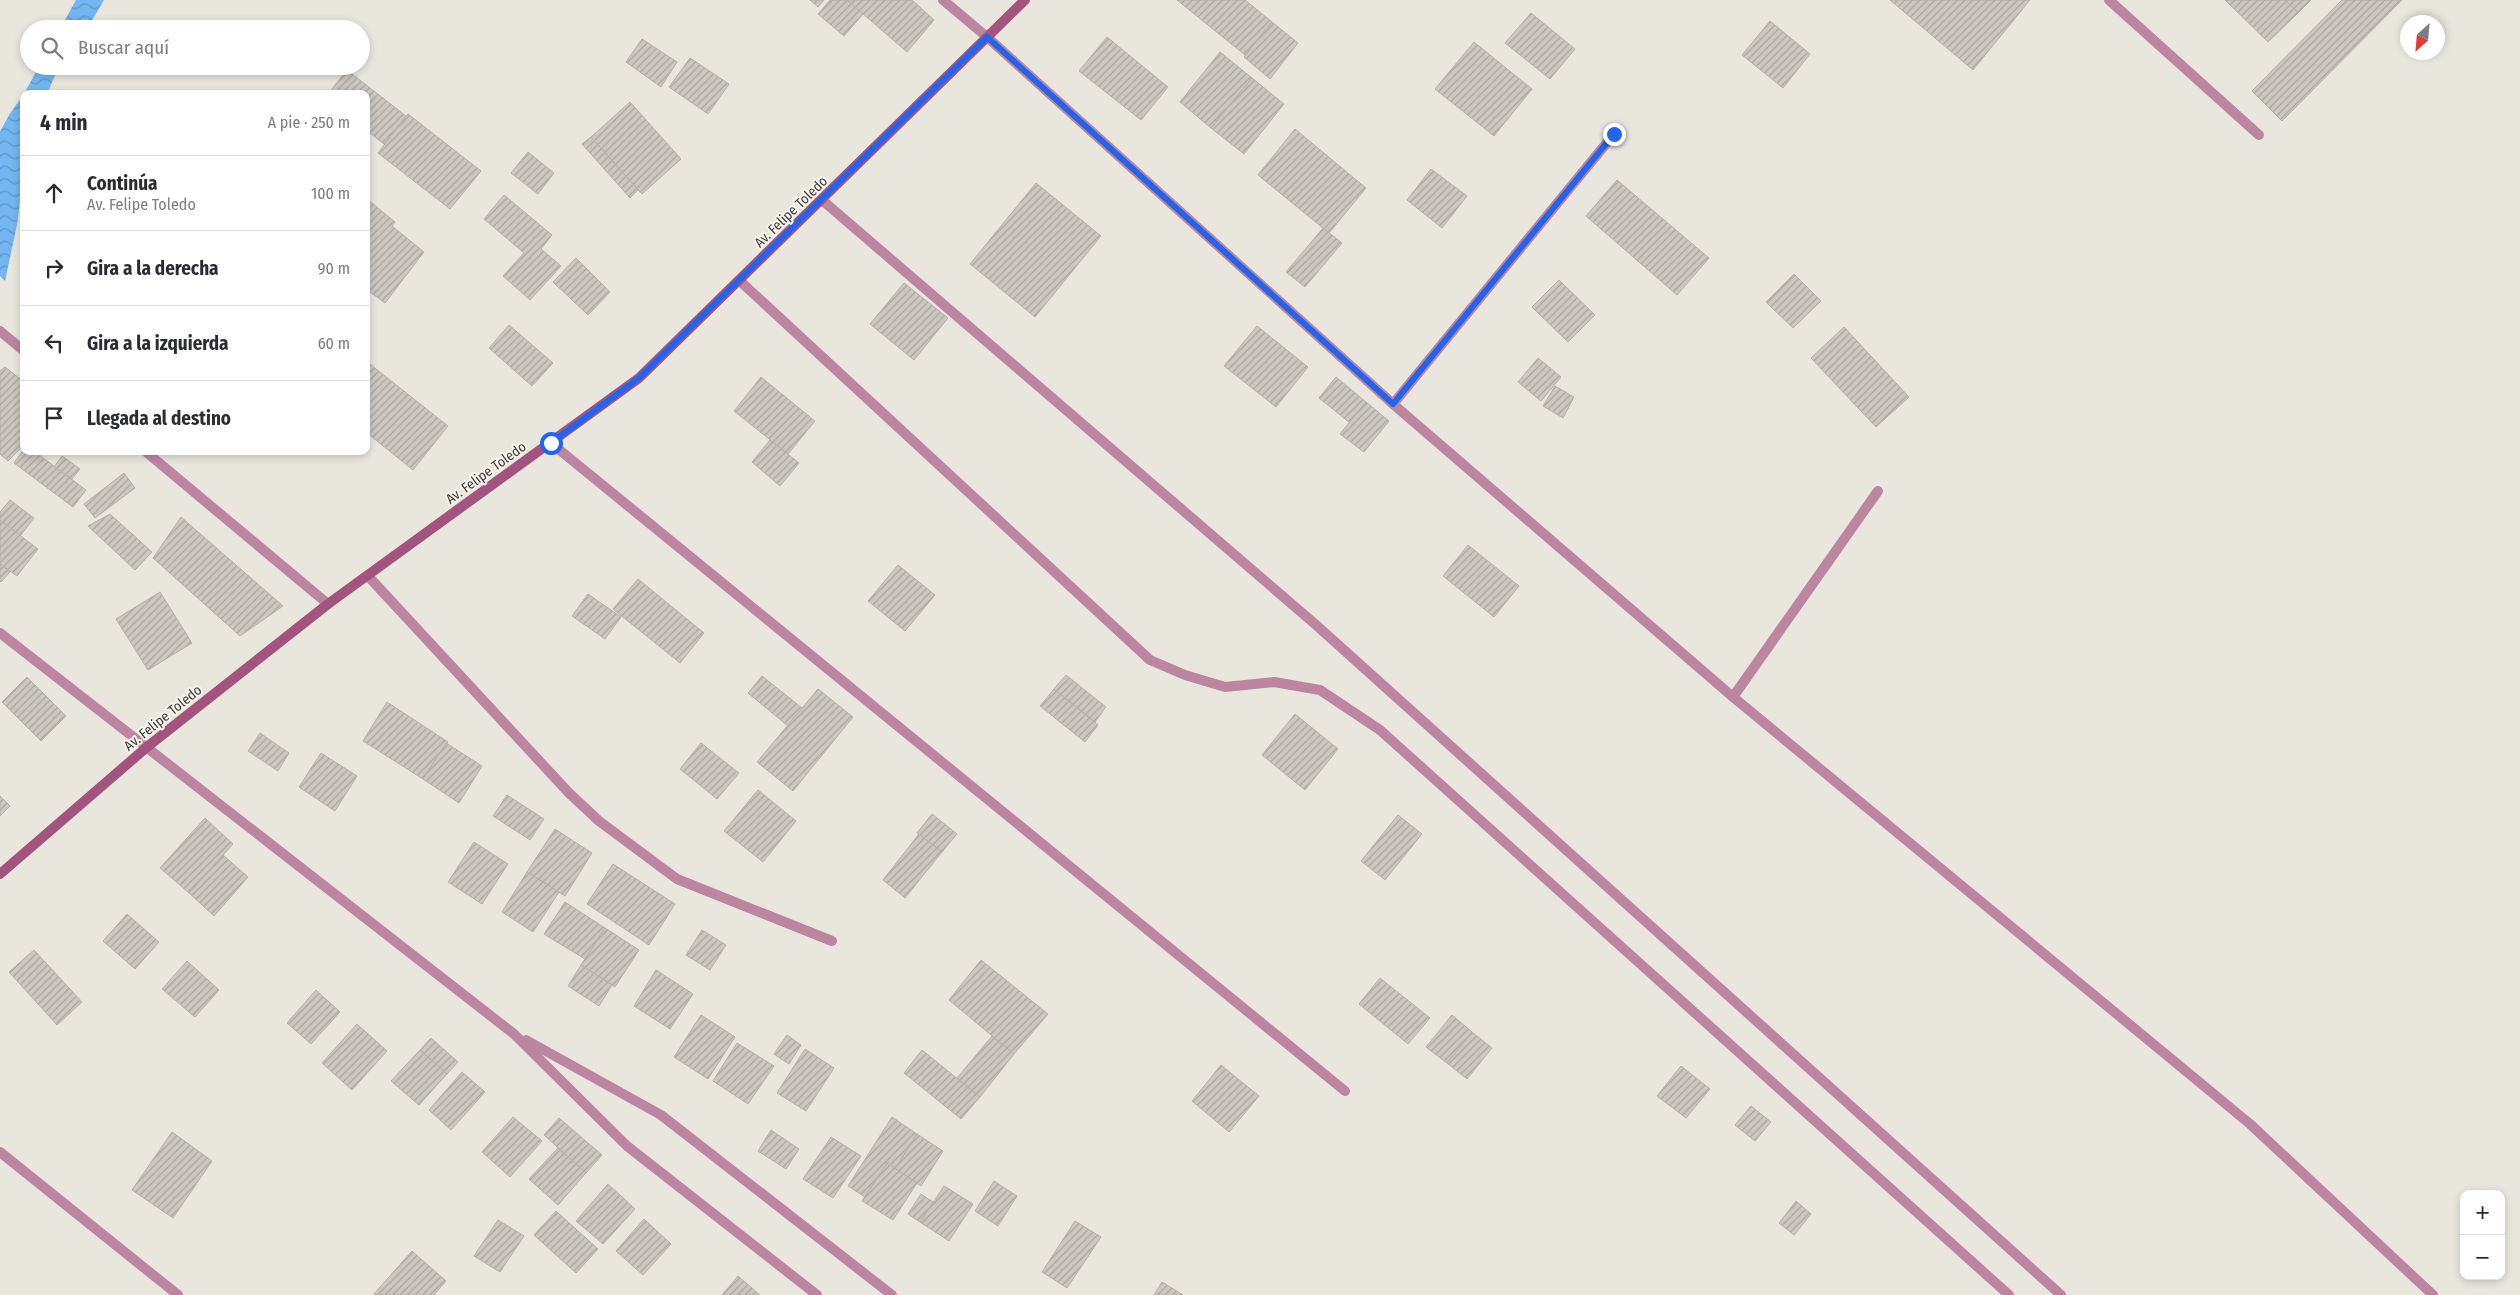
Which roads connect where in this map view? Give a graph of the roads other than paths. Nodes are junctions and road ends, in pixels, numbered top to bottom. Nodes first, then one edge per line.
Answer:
1 (943, 0) edge
2 (1025, 0) edge
3 (2108, 0) edge
4 (987, 37) junction
5 (1614, 134) dead end
6 (2259, 135) dead end
7 (822, 200) junction
8 (740, 281) junction
9 (0, 331) edge
10 (20, 347) edge
11 (1393, 404) junction
12 (551, 443) junction
13 (150, 455) edge
14 (1878, 491) dead end
15 (368, 576) junction
16 (328, 604) junction
17 (0, 633) edge
18 (1734, 697) junction
19 (147, 747) junction
20 (0, 874) edge
21 (832, 942) dead end
22 (514, 1034) junction
23 (1345, 1091) dead end
24 (0, 1152) edge
25 (178, 1295) edge
26 (816, 1295) edge
27 (892, 1295) edge
28 (2009, 1295) edge
29 (2061, 1295) edge
30 (2433, 1295) edge

1 - 4 street
2 - 4 main road, Av. Felipe Toledo
3 - 6 street
4 - 7 main road, Av. Felipe Toledo
4 - 11 street
5 - 11 street
7 - 8 main road, Av. Felipe Toledo
7 - 29 street
8 - 12 main road, Av. Felipe Toledo
8 - 28 street
9 - 10 street
11 - 18 street
12 - 15 main road, Av. Felipe Toledo
12 - 23 street
13 - 16 street
14 - 18 street
15 - 16 main road, Av. Felipe Toledo
15 - 21 street
16 - 19 main road, Av. Felipe Toledo
17 - 19 street
18 - 30 street
19 - 20 main road, Av. Felipe Toledo
19 - 22 street
22 - 26 street
22 - 27 street
24 - 25 street

